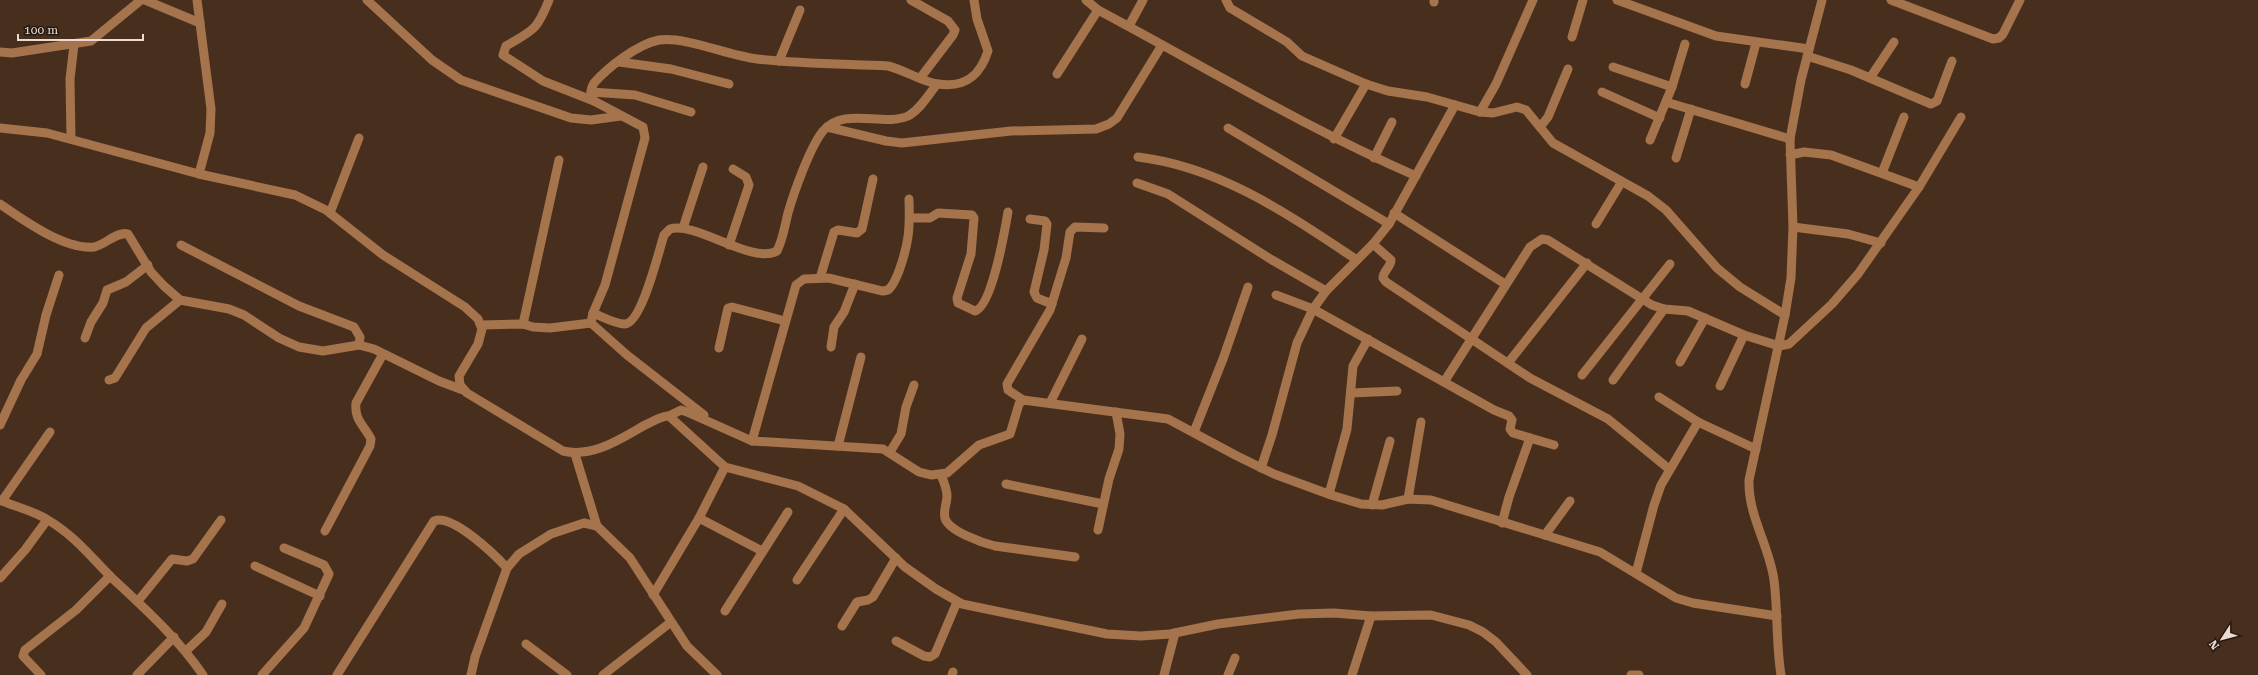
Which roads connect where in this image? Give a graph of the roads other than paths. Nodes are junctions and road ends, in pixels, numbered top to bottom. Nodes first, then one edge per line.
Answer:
1 (141, 0) edge
2 (145, 0) edge
3 (197, 0) edge
4 (367, 0) edge
5 (549, 0) edge
6 (911, 0) edge
7 (974, 0) edge
8 (1086, 0) edge
9 (1143, 0) edge
10 (1226, 0) edge
11 (1533, 0) edge
12 (1583, 0) edge
13 (1617, 0) edge
14 (1822, 0) edge
15 (1891, 0) edge
16 (2020, 0) edge
17 (800, 10) dead end
18 (1098, 10) junction
19 (200, 23) junction
20 (1128, 26) junction
21 (1572, 37) dead end
22 (1894, 42) dead end
23 (1756, 43) junction
24 (1685, 44) dead end
25 (74, 45) junction
26 (1162, 45) junction
27 (0, 52) edge
28 (1808, 53) junction
29 (779, 61) junction
30 (1952, 61) dead end
31 (619, 62) junction
32 (1613, 67) dead end
33 (1568, 69) dead end
34 (1057, 74) dead end
35 (921, 78) junction
36 (1870, 78) junction
37 (729, 84) dead end
38 (937, 84) junction
39 (1366, 84) junction
40 (1745, 84) dead end
41 (1672, 88) junction
42 (1602, 92) dead end
43 (592, 97) junction
44 (1666, 102) junction
45 (1455, 105) junction
46 (1691, 109) junction
47 (691, 112) dead end
48 (1480, 112) junction
49 (621, 116) junction
50 (1904, 117) dead end
51 (1660, 118) junction
52 (1961, 118) dead end
53 (1392, 122) dead end
54 (827, 127) junction
55 (1540, 127) junction
56 (0, 128) edge
57 (1228, 128) dead end
58 (359, 138) dead end
59 (1334, 139) junction
60 (1790, 139) junction
61 (71, 140) junction
62 (1650, 140) dead end
63 (1790, 155) junction
64 (1138, 157) dead end
65 (1374, 158) junction
66 (1676, 158) dead end
67 (559, 160) dead end
68 (703, 167) dead end
69 (733, 169) dead end
70 (1882, 173) junction
71 (199, 174) junction
72 (1416, 176) junction
73 (873, 179) dead end
74 (1137, 182) dead end
75 (1622, 183) junction
76 (1919, 187) junction
77 (909, 199) dead end
78 (0, 204) edge
79 (1008, 212) dead end
80 (1394, 213) junction
81 (330, 214) junction
82 (910, 218) junction
83 (1030, 219) dead end
84 (1389, 224) junction
85 (1596, 224) dead end
86 (1793, 226) junction
87 (683, 228) junction
88 (1104, 228) dead end
89 (1881, 243) junction
90 (729, 244) junction
91 (1372, 244) junction
92 (181, 245) dead end
93 (1357, 260) junction
94 (1587, 263) junction
95 (1670, 264) dead end
96 (148, 266) junction
97 (59, 275) dead end
98 (820, 278) junction
99 (855, 284) junction
100 (1505, 284) junction
101 (1248, 287) dead end
102 (1326, 291) junction
103 (1276, 295) dead end
104 (1643, 298) junction
105 (180, 300) junction
106 (1052, 304) junction
107 (1313, 309) junction
108 (1664, 309) junction
109 (593, 313) junction
110 (1785, 315) junction
111 (1705, 318) junction
112 (785, 321) junction
113 (591, 323) junction
114 (523, 324) junction
115 (482, 325) junction
116 (1744, 335) junction
117 (85, 338) dead end
118 (1471, 338) junction
119 (1082, 339) dead end
120 (1368, 339) junction
121 (359, 345) junction
122 (1778, 346) junction
123 (831, 347) dead end
124 (719, 348) dead end
125 (383, 354) junction
126 (861, 356) dead end
127 (1680, 362) dead end
128 (1508, 363) junction
129 (1582, 375) dead end
130 (109, 380) dead end
131 (1613, 380) dead end
132 (1444, 382) junction
133 (914, 385) dead end
134 (1720, 386) dead end
135 (463, 390) junction
136 (1397, 391) dead end
137 (1351, 392) junction
138 (1659, 397) dead end
139 (1023, 400) junction
140 (1050, 403) junction
141 (1116, 412) junction
142 (668, 416) junction
143 (1421, 422) dead end
144 (1698, 422) junction
145 (0, 425) edge
146 (729, 431) junction
147 (50, 432) dead end
148 (1194, 432) junction
149 (1530, 438) junction
150 (752, 441) junction
151 (1390, 441) dead end
152 (1554, 445) dead end
153 (838, 446) junction
154 (1756, 449) junction
155 (890, 452) junction
156 (575, 454) junction
157 (725, 467) junction
158 (1261, 468) junction
159 (1669, 469) junction
160 (941, 475) junction
161 (1006, 484) dead end
162 (1329, 494) junction
163 (1408, 499) junction
164 (1, 501) edge
165 (1570, 501) dead end
166 (1104, 504) junction
167 (1372, 505) junction
168 (844, 510) junction
169 (788, 512) dead end
170 (699, 518) junction
171 (47, 520) junction
172 (221, 520) dead end
173 (1502, 523) junction
174 (597, 526) junction
175 (1098, 530) dead end
176 (325, 532) dead end
177 (1545, 535) junction
178 (284, 548) dead end
179 (762, 551) junction
180 (1075, 557) dead end
181 (896, 558) junction
182 (255, 566) dead end
183 (507, 568) junction
184 (1636, 573) junction
185 (110, 576) junction
186 (0, 578) edge
187 (797, 580) dead end
188 (652, 595) junction
189 (320, 596) junction
190 (138, 602) junction
191 (957, 602) junction
192 (222, 604) dead end
193 (725, 611) dead end
194 (1371, 616) junction
195 (1777, 616) junction
196 (671, 622) junction
197 (842, 626) dead end
198 (1175, 633) junction
199 (174, 637) junction
200 (896, 641) dead end
201 (526, 644) dead end
202 (186, 651) junction
203 (1235, 658) dead end
204 (41, 675) edge
205 (137, 675) edge
206 (203, 675) edge
207 (262, 675) edge
208 (337, 675) edge
209 (471, 675) edge
210 (567, 675) edge
211 (603, 675) edge
212 (717, 675) edge
213 (1164, 675) edge
214 (1228, 675) edge
215 (1352, 675) edge
216 (1527, 675) edge
217 (1631, 675) edge
218 (1639, 675) edge
219 (1781, 675) edge

1 - 25 street
2 - 19 street
3 - 19 street
4 - 49 street
5 - 43 street
6 - 35 street
7 - 38 street
8 - 18 street
9 - 20 street
10 - 39 street
11 - 48 street
12 - 21 street
13 - 23 street
14 - 28 street
15 - 16 street
17 - 29 street
18 - 20 street
18 - 34 street
19 - 71 street
20 - 26 street
22 - 36 street
23 - 28 street
23 - 40 street
24 - 41 street
25 - 27 street
25 - 61 street
26 - 54 street
26 - 59 street
28 - 36 street
28 - 60 street
29 - 31 street
29 - 35 street
30 - 36 street
31 - 37 street
31 - 43 street
32 - 41 street
33 - 55 street
35 - 38 street
38 - 54 street
39 - 45 street
39 - 59 street
41 - 44 street
42 - 51 street
43 - 47 street
43 - 49 street
44 - 46 street
44 - 51 street
45 - 48 street
45 - 72 street
46 - 60 street
46 - 66 street
48 - 55 street
49 - 109 street
50 - 70 street
51 - 62 street
52 - 76 street
53 - 65 street
54 - 90 street
55 - 75 street
56 - 61 street
57 - 84 street
58 - 81 street
59 - 65 street
60 - 63 street
61 - 71 street
63 - 70 street
63 - 86 street
64 - 93 street
65 - 72 street
67 - 114 street
68 - 87 street
69 - 90 street
70 - 76 street
71 - 81 street
72 - 80 street
73 - 98 street
74 - 102 street
75 - 85 street
75 - 110 street
76 - 89 street
77 - 82 street
78 - 96 street
79 - 82 street
80 - 84 street
80 - 100 street
81 - 115 street
82 - 99 street
83 - 106 street
84 - 91 street
86 - 89 street
86 - 110 street
87 - 90 street
87 - 109 street
88 - 106 street
89 - 122 street
91 - 93 street
91 - 118 street
92 - 121 street
93 - 102 street
94 - 100 street
94 - 104 street
94 - 128 street
95 - 104 street
96 - 105 street
96 - 117 street
97 - 145 street
98 - 99 street
98 - 112 street
99 - 123 street
100 - 118 street
101 - 148 street
102 - 107 street
103 - 107 street
104 - 108 street
104 - 129 street
105 - 121 street
105 - 130 street
106 - 139 street
107 - 120 street
107 - 158 street
108 - 111 street
108 - 131 street
109 - 113 street
110 - 122 street
111 - 116 street
111 - 127 street
112 - 124 street
112 - 150 street
113 - 114 street
113 - 146 street
114 - 115 street
115 - 135 street
116 - 122 street
116 - 134 street
118 - 128 street
118 - 132 street
119 - 140 street
120 - 132 street
120 - 137 street
121 - 125 street
122 - 154 street
125 - 135 street
125 - 176 street
126 - 153 street
128 - 159 street
132 - 149 street
133 - 155 street
135 - 156 street
136 - 137 street
137 - 162 street
138 - 144 street
139 - 140 street
139 - 160 street
140 - 141 street
141 - 148 street
141 - 166 street
142 - 146 street
142 - 156 street
142 - 157 street
143 - 163 street
144 - 154 street
144 - 159 street
146 - 150 street
147 - 164 street
148 - 158 street
149 - 152 street
149 - 173 street
150 - 153 street
151 - 167 street
153 - 155 street
154 - 195 street
155 - 160 street
156 - 174 street
157 - 168 street
157 - 170 street
158 - 162 street
159 - 184 street
160 - 180 street
161 - 166 street
162 - 167 street
163 - 167 street
163 - 173 street
164 - 171 street
165 - 177 street
166 - 175 street
168 - 181 street
168 - 187 street
169 - 179 street
170 - 179 street
170 - 188 street
171 - 185 street
171 - 186 street
172 - 190 street
173 - 177 street
174 - 183 street
174 - 188 street
177 - 184 street
178 - 189 street
179 - 193 street
181 - 191 street
181 - 197 street
182 - 189 street
183 - 208 street
183 - 209 street
184 - 195 street
185 - 190 street
185 - 204 street
188 - 196 street
189 - 207 street
190 - 199 street
191 - 198 street
191 - 200 street
192 - 202 street
194 - 198 street
194 - 215 street
194 - 216 street
195 - 219 street
196 - 211 street
196 - 212 street
198 - 213 street
199 - 202 street
199 - 205 street
201 - 210 street
202 - 206 street
203 - 214 street
217 - 218 street

